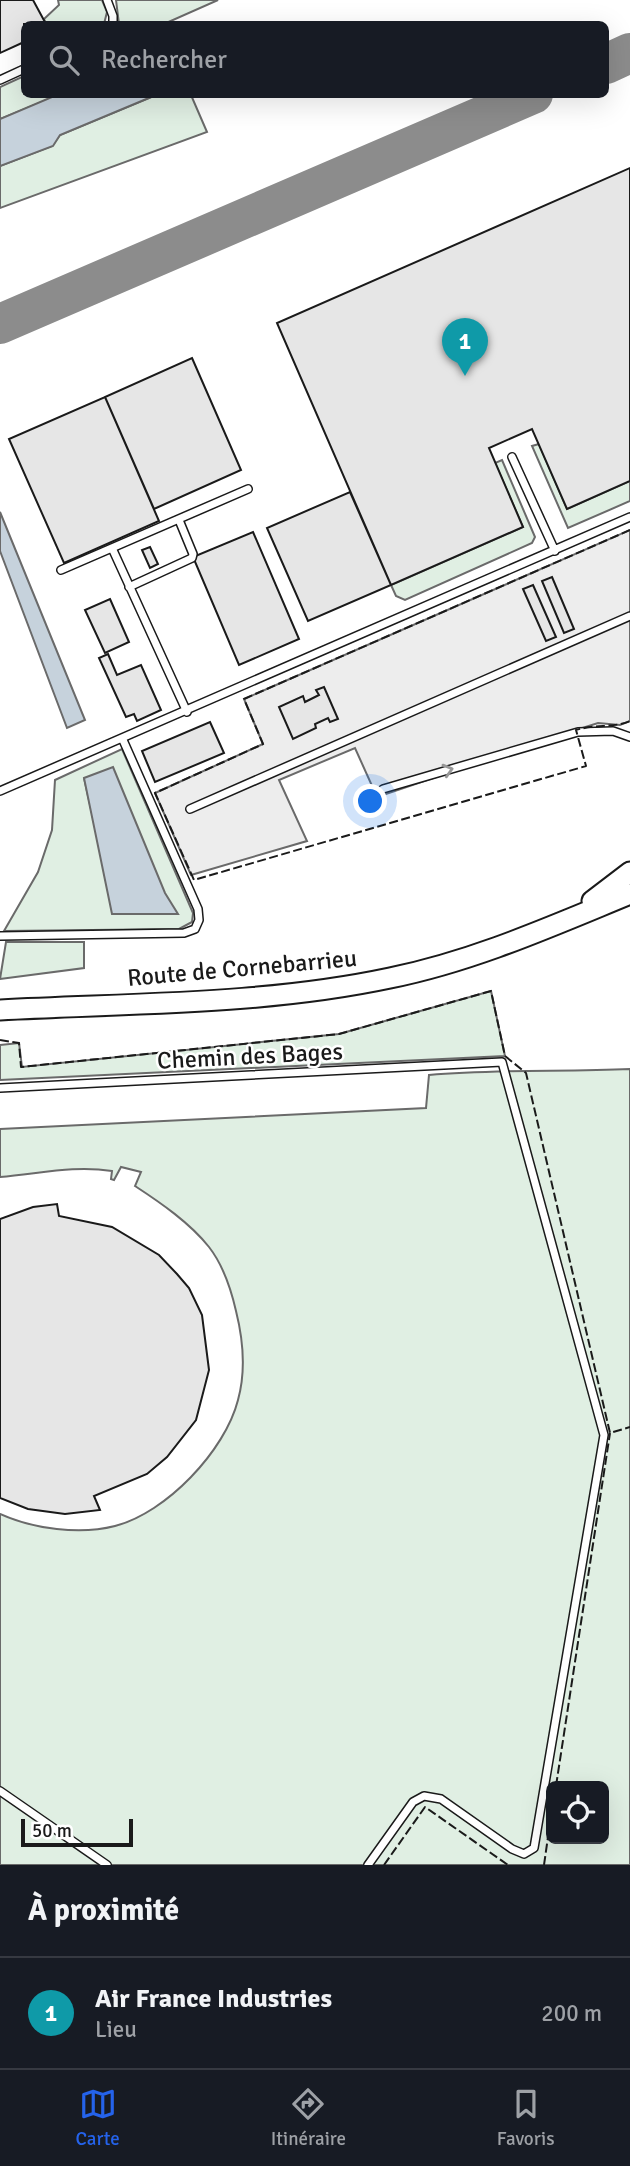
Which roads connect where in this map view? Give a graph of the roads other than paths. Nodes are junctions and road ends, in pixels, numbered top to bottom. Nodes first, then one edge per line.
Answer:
1 (107, 0) edge
2 (113, 21) edge
3 (21, 70) edge
4 (0, 80) edge
5 (512, 457) dead end
6 (248, 489) dead end
7 (630, 517) edge
8 (179, 520) junction
9 (112, 548) junction
10 (555, 551) junction
11 (61, 570) dead end
12 (129, 587) junction
13 (630, 616) edge
14 (187, 712) junction
15 (630, 737) edge
16 (123, 740) junction
17 (383, 789) dead end
18 (0, 791) edge
19 (190, 809) dead end
20 (630, 872) edge
21 (630, 894) edge
22 (563, 921) junction
23 (0, 936) edge
24 (0, 1010) edge
25 (0, 1088) edge
26 (0, 1791) edge
27 (107, 1865) edge
28 (368, 1865) edge

1 - 2 lane
3 - 4 lane
5 - 10 lane
6 - 8 lane
7 - 10 lane
8 - 9 lane
8 - 12 lane
9 - 11 lane
9 - 12 lane
10 - 14 lane
12 - 14 lane
13 - 19 lane
14 - 16 lane
17 -> 15 lane
16 - 18 lane
16 - 23 lane
20 - 22 main road, Route de Cornebarrieu
21 - 22 main road, Route de Cornebarrieu
22 - 24 main road, Route de Cornebarrieu
25 - 28 lane, Chemin des Bages
26 - 27 lane

